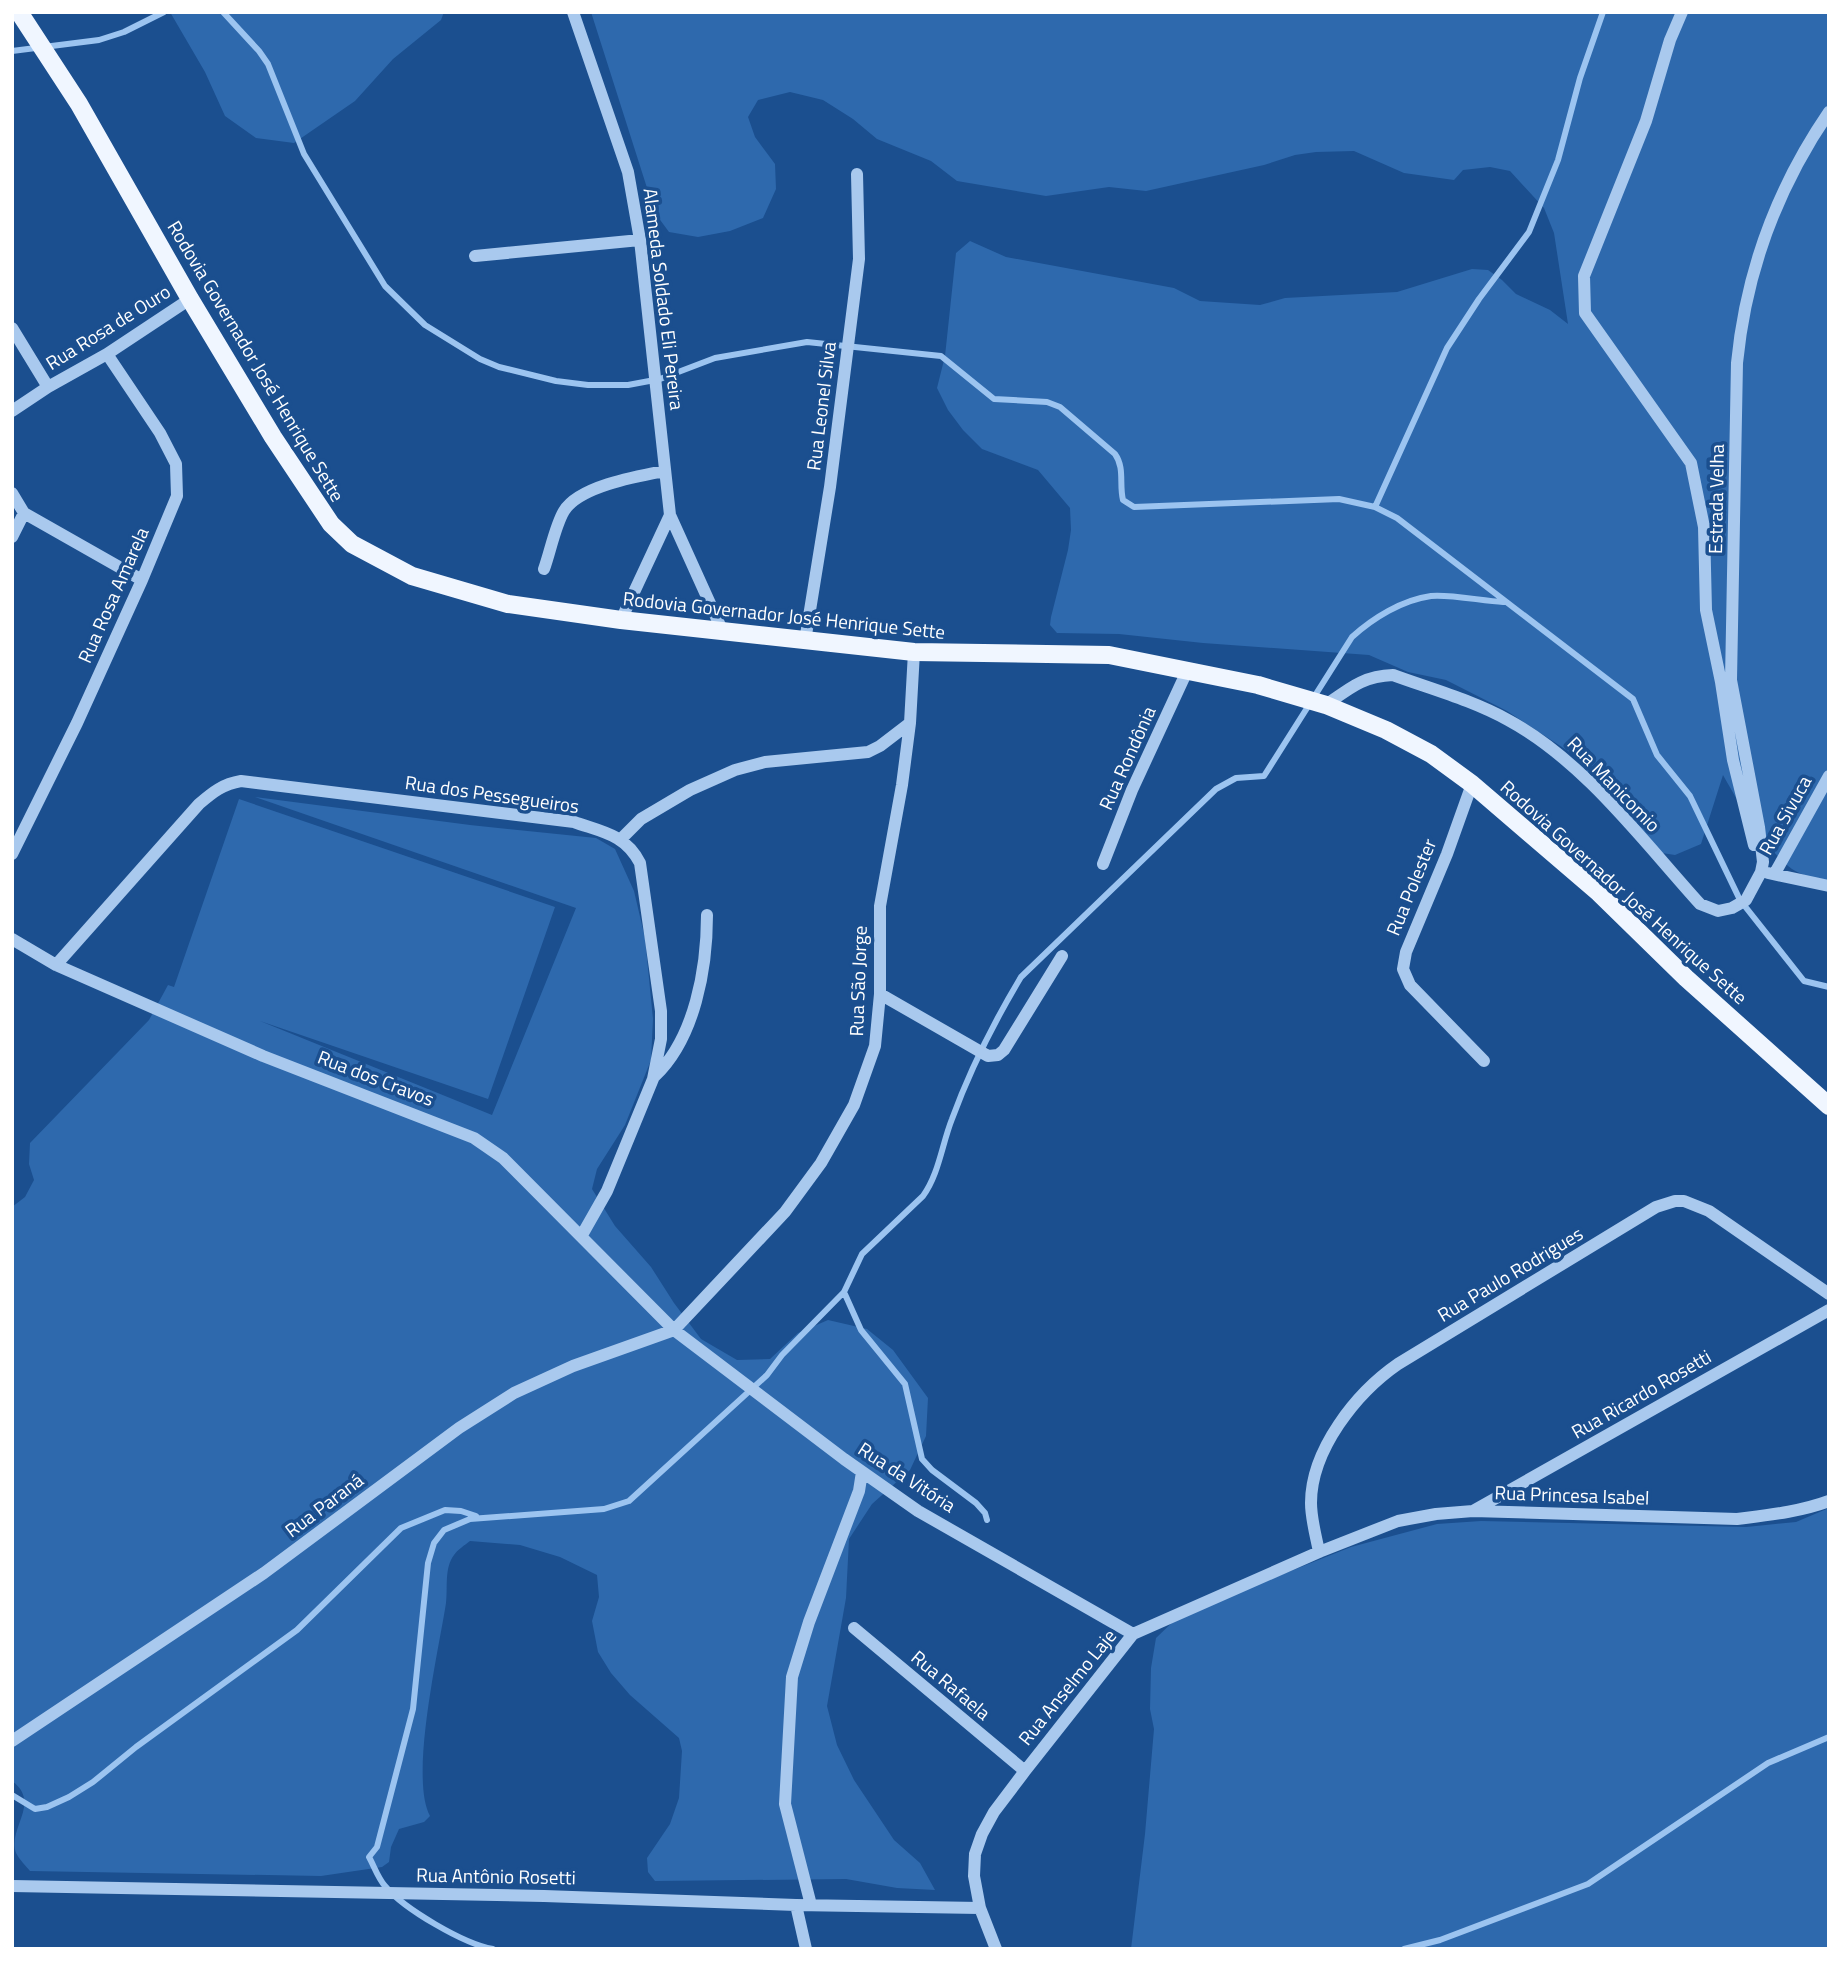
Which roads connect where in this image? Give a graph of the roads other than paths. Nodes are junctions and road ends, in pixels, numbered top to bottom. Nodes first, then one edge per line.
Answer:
1 (19, 12) edge
2 (573, 12) edge
3 (1682, 12) edge
4 (1829, 112) edge
5 (857, 174) dead end
6 (640, 240) junction
7 (475, 256) dead end
8 (190, 299) junction
9 (12, 328) edge
10 (107, 354) junction
11 (48, 387) junction
12 (12, 411) edge
13 (665, 471) junction
14 (12, 493) edge
15 (24, 513) junction
16 (670, 515) junction
17 (12, 537) edge
18 (544, 569) dead end
19 (142, 580) junction
20 (621, 620) junction
21 (722, 630) junction
22 (805, 641) junction
23 (914, 652) junction
24 (1188, 669) junction
25 (1326, 705) junction
26 (910, 723) junction
27 (1829, 776) edge
28 (1472, 783) junction
29 (621, 839) junction
30 (12, 854) edge
31 (1103, 864) dead end
32 (1761, 872) junction
33 (1775, 873) junction
34 (1829, 886) edge
35 (1746, 900) joint
36 (707, 915) dead end
37 (12, 939) edge
38 (1062, 956) dead end
39 (56, 965) junction
40 (880, 994) junction
41 (1484, 1061) dead end
42 (653, 1079) junction
43 (1829, 1106) edge
44 (582, 1235) junction
45 (1829, 1294) edge
46 (1829, 1310) edge
47 (674, 1330) junction
48 (862, 1472) junction
49 (1829, 1501) edge
50 (1473, 1511) junction
51 (1319, 1552) junction
52 (855, 1628) dead end
53 (1133, 1634) junction
54 (12, 1741) edge
55 (1024, 1770) junction
56 (12, 1886) edge
57 (796, 1905) junction
58 (811, 1905) junction
59 (980, 1908) junction
60 (806, 1949) edge
61 (996, 1949) edge

1 - 8 main road, Rodovia Governador José Henrique Sette
2 - 6 street, Alameda Soldado Eli Pereira
3 - 32 street
4 - 32 street, Estrada Velha
5 - 22 street, Rua Leonel Silva
6 - 7 street
6 - 13 street, Alameda Soldado Eli Pereira
8 - 10 street, Rua Rosa de Ouro
8 - 20 main road, Rodovia Governador José Henrique Sette
9 - 11 street
10 - 11 street, Rua Rosa de Ouro
10 - 19 street, Rua Rosa Amarela
11 - 12 street, Rua Rosa de Ouro
13 - 16 street, Alameda Soldado Eli Pereira
13 - 18 street
14 - 15 street
15 - 17 street
15 - 19 street
16 - 20 street
16 - 21 street, Alameda Soldado Eli Pereira
19 - 30 street, Rua Rosa Amarela
20 - 21 main road, Rodovia Governador José Henrique Sette
21 - 22 main road, Rodovia Governador José Henrique Sette
22 - 23 main road, Rodovia Governador José Henrique Sette
23 - 24 main road, Rodovia Governador José Henrique Sette
23 - 26 street, Rua São Jorge
24 - 25 main road, Rodovia Governador José Henrique Sette
24 - 31 street, Rua Rondônia
25 - 28 main road, Rodovia Governador José Henrique Sette
25 - 35 street, Rua Manicomio
26 - 29 street
26 - 40 street, Rua São Jorge
27 - 33 street, Rua Sivuca
28 - 41 street, Rua Polester
28 - 43 main road, Rodovia Governador José Henrique Sette
29 - 39 street, Rua dos Pessegueiros
29 - 42 street
32 - 33 street
32 - 35 street, Estrada Velha
33 - 34 street
36 - 42 street
37 - 39 street, Rua dos Cravos
38 - 40 street
39 - 44 street, Rua dos Cravos
40 - 47 street, Rua São Jorge
42 - 44 street
44 - 47 street, Rua dos Cravos
45 - 51 street, Rua Paulo Rodrigues
46 - 50 street, Rua Ricardo Rosetti
47 - 48 street, Rua da Vitória
47 - 54 street, Rua Paraná
48 - 53 street, Rua da Vitória
48 - 58 street
49 - 50 street, Rua Princesa Isabel
50 - 51 street, Rua Princesa Isabel
51 - 53 street, Rua Anselmo Laje
52 - 55 street, Rua Rafaela
53 - 55 street, Rua Anselmo Laje
55 - 59 street, Rua Anselmo Laje
56 - 57 street, Rua Antônio Rosetti
57 - 58 street, Rua Antônio Rosetti
57 - 60 street
58 - 59 street, Rua Antônio Rosetti
59 - 61 street, Rua Anselmo Laje

